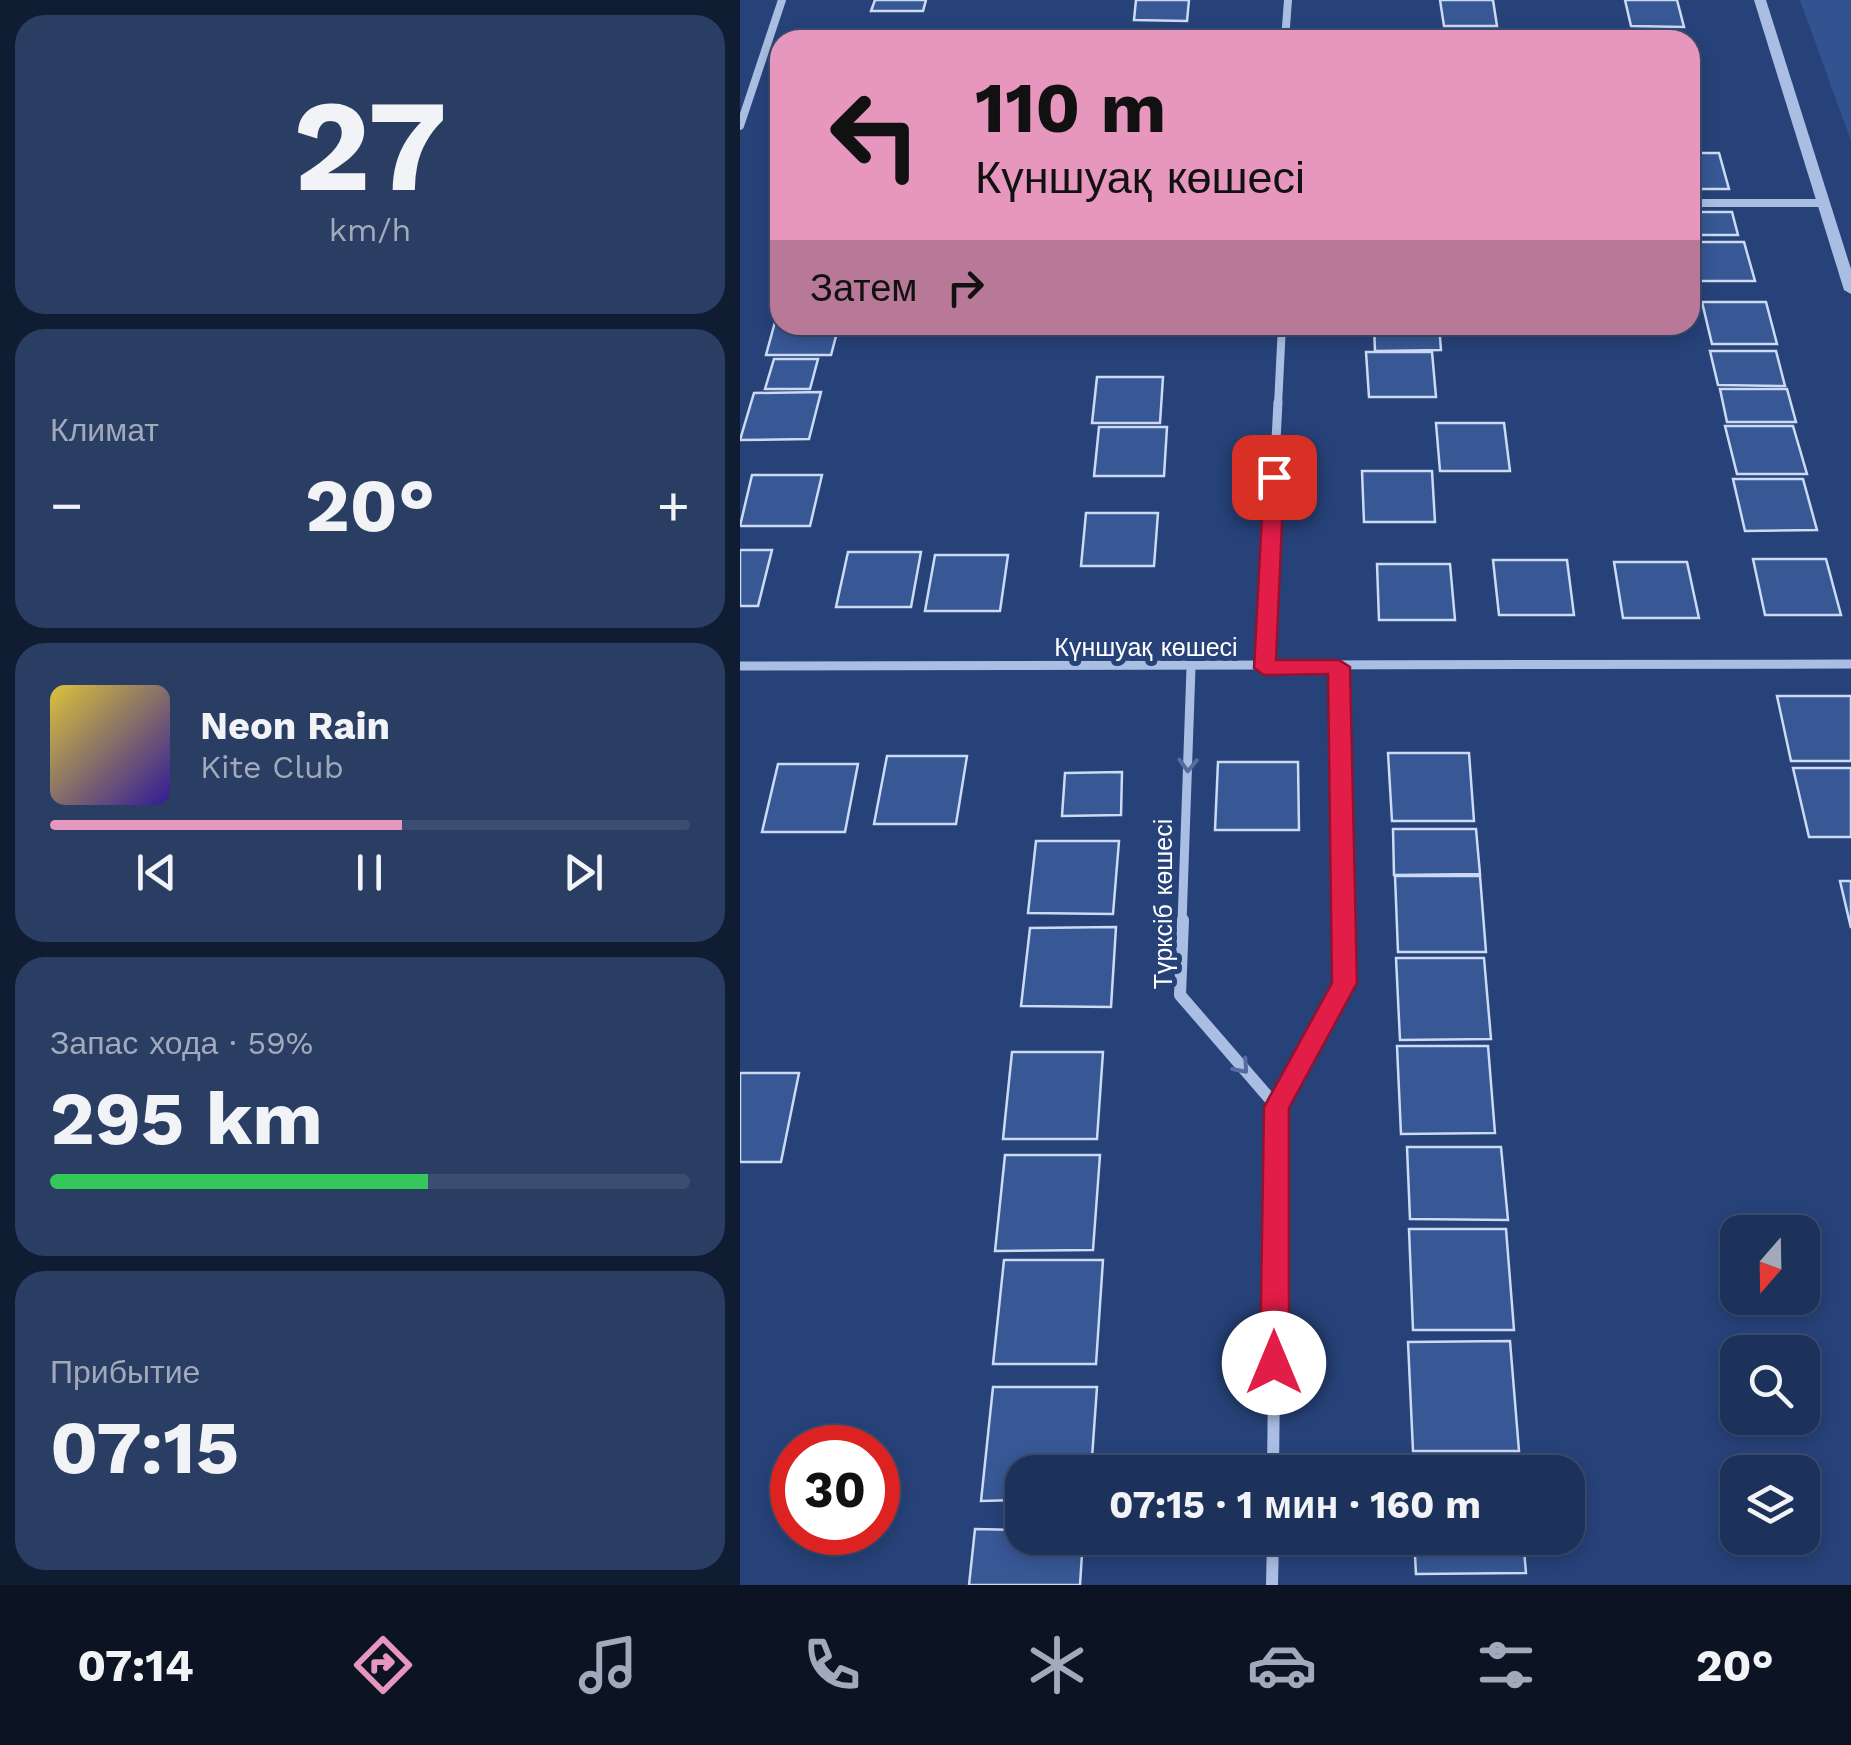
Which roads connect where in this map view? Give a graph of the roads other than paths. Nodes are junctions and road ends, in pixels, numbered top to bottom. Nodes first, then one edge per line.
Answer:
1 (782, 0) edge
2 (1760, 0) edge
3 (1284, 1) edge
4 (772, 30) edge
5 (1285, 30) edge
6 (770, 36) edge
7 (740, 126) edge
8 (1700, 203) edge
9 (1824, 203) junction
10 (1851, 290) edge
11 (1281, 335) edge
12 (1851, 664) edge
13 (740, 666) edge
14 (1339, 667) junction
15 (1191, 668) junction
16 (1264, 668) junction
17 (1276, 1107) junction
18 (1273, 1455) edge
19 (1272, 1555) edge
20 (1272, 1585) edge

1 - 4 street
2 - 9 street
3 - 5 street
6 - 7 street
8 - 9 street
9 - 10 street
11 - 16 street
12 - 14 street, Күншуақ көшесі
13 - 15 street, Күншуақ көшесі
14 - 16 street, Күншуақ көшесі
14 - 17 street
15 - 16 street, Күншуақ көшесі
15 -> 17 street, Түрксіб көшесі
17 - 18 street
19 - 20 street

